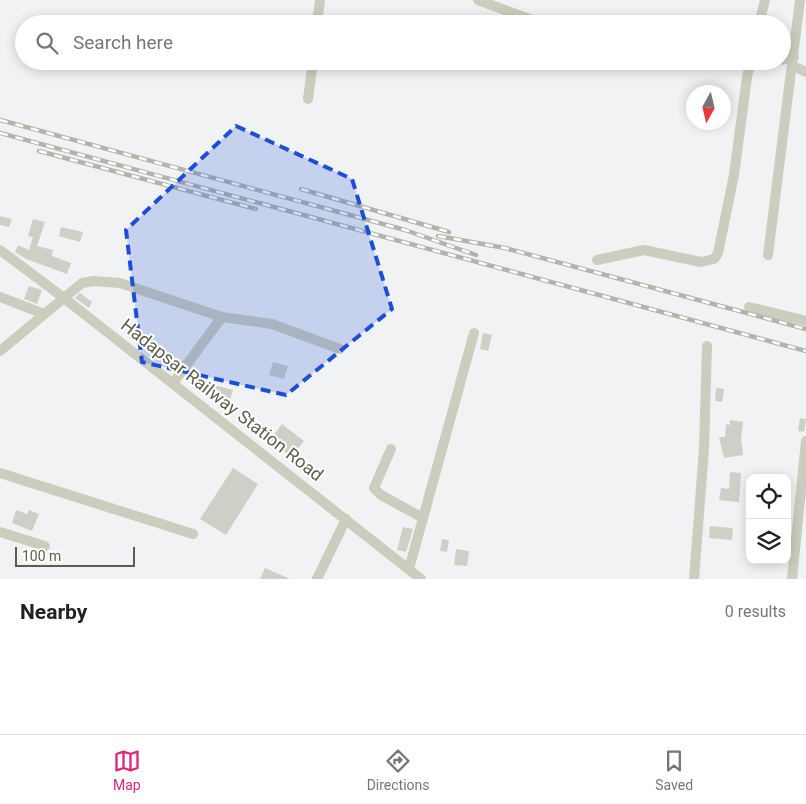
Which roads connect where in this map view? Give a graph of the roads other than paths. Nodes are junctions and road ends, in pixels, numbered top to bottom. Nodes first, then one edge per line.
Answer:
1 (320, 0) edge
2 (478, 0) edge
3 (765, 0) edge
4 (800, 0) edge
5 (318, 15) edge
6 (518, 15) edge
7 (761, 15) edge
8 (791, 62) edge
9 (794, 62) junction
10 (312, 70) edge
11 (748, 70) edge
12 (806, 72) edge
13 (308, 100) dead end
14 (0, 250) edge
15 (768, 255) dead end
16 (597, 260) dead end
17 (0, 297) edge
18 (64, 298) junction
19 (749, 307) dead end
20 (44, 314) junction
21 (222, 317) junction
22 (806, 321) edge
23 (474, 333) dead end
24 (2, 346) edge
25 (707, 346) dead end
26 (340, 349) dead end
27 (173, 383) junction
28 (806, 440) edge
29 (391, 449) dead end
30 (0, 473) edge
31 (423, 518) junction
32 (346, 519) junction
33 (0, 532) edge
34 (193, 534) dead end
35 (45, 546) dead end
36 (409, 569) junction
37 (317, 579) edge
38 (421, 579) edge
39 (694, 579) edge
40 (792, 579) edge

1 - 5 street
2 - 6 street
3 - 7 street
4 - 9 street
8 - 9 street
9 - 12 street
9 - 15 street
10 - 13 street
11 - 16 street
14 - 18 street, Hadapsar Railway Station Road
17 - 20 street
18 - 20 street
18 - 21 street
18 - 27 street, Hadapsar Railway Station Road
19 - 22 street
20 - 24 street
21 - 26 street
21 - 27 street
23 - 31 street
25 - 39 street
27 - 32 street, Hadapsar Railway Station Road
28 - 40 street
29 - 31 street
30 - 34 street
31 - 36 street
32 - 36 street, Hadapsar Railway Station Road
32 - 37 street
33 - 35 street
36 - 38 street, Hadapsar Railway Station Road

